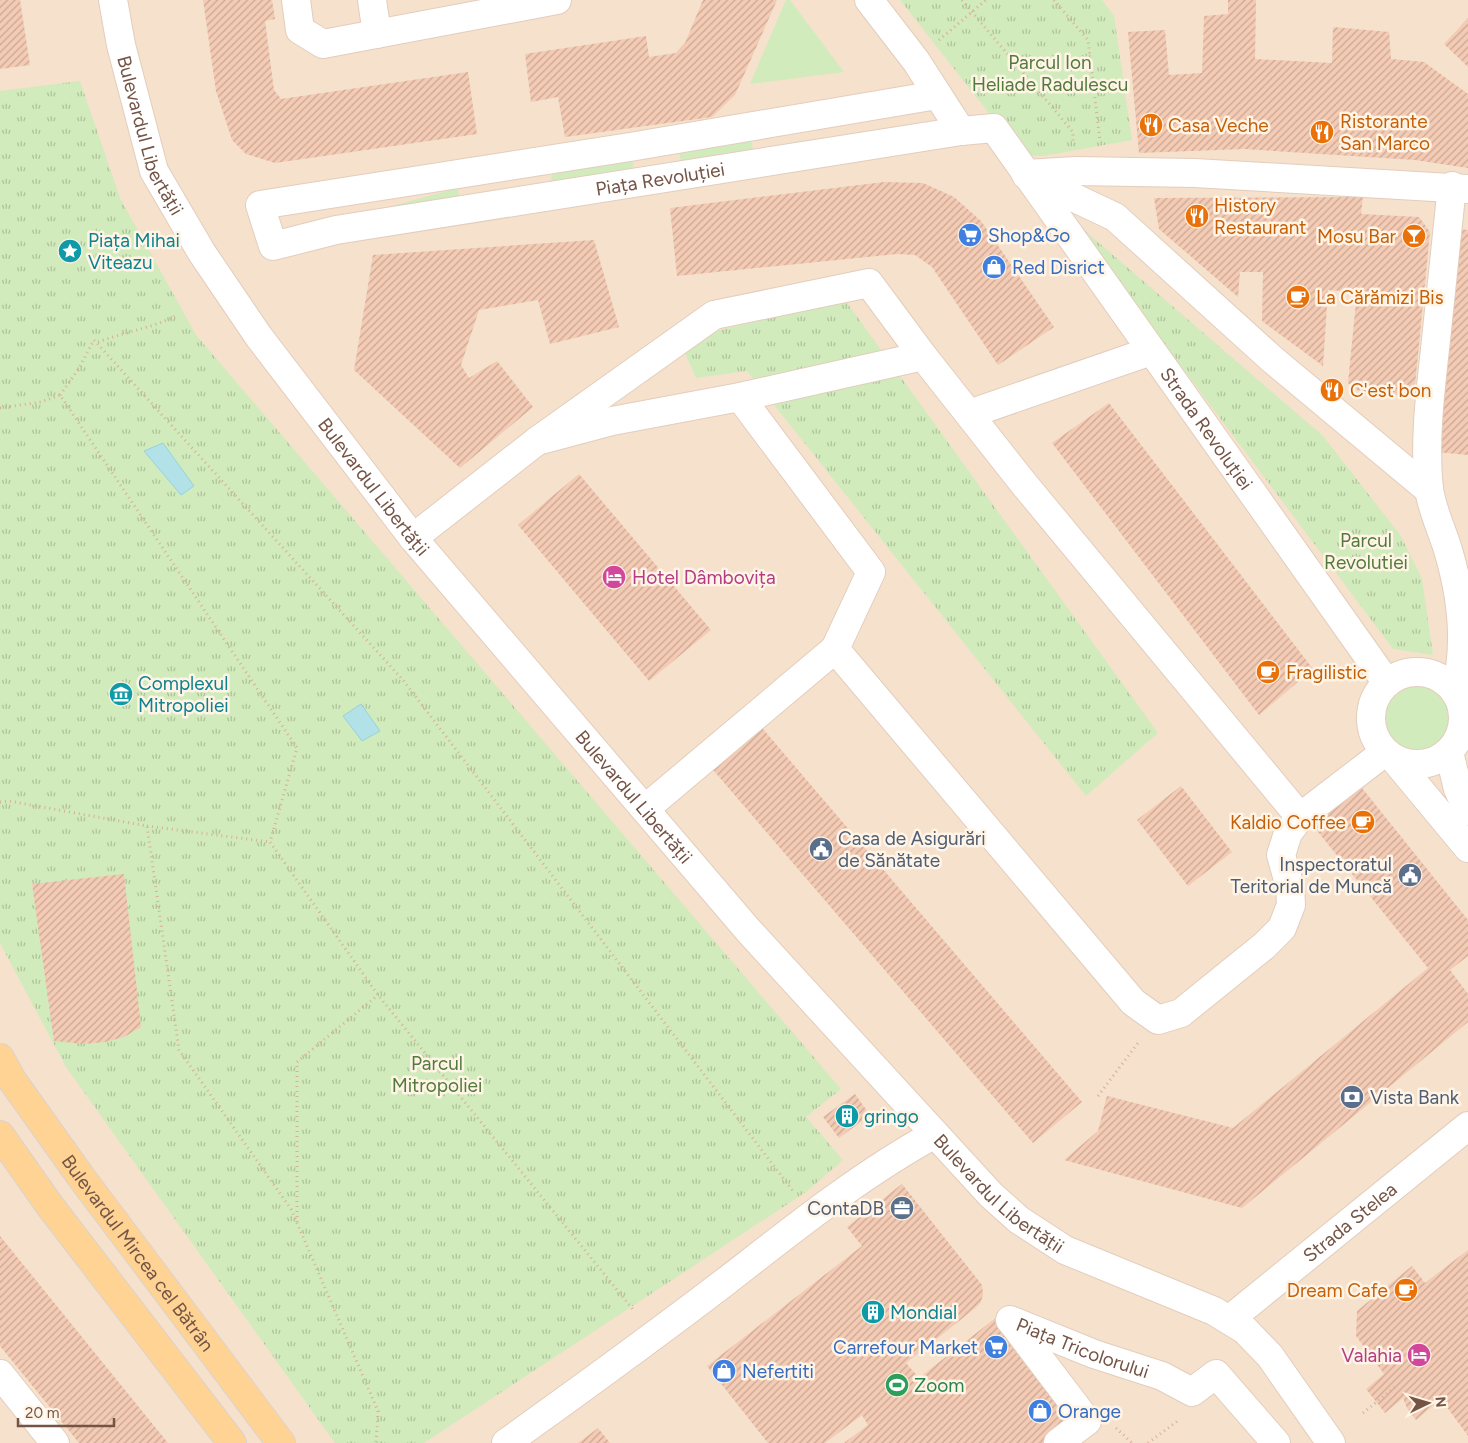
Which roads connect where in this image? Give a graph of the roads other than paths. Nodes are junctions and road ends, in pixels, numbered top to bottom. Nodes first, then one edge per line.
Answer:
1 (113, 0) edge
2 (296, 0) edge
3 (372, 0) edge
4 (869, 0) edge
5 (544, 1) edge
6 (464, 9) edge
7 (377, 34) junction
8 (938, 95) junction
9 (961, 131) junction
10 (1025, 174) junction
11 (1460, 187) edge
12 (1151, 351) junction
13 (922, 356) junction
14 (740, 397) junction
15 (969, 414) junction
16 (537, 441) junction
17 (1429, 490) junction
18 (413, 538) junction
19 (834, 649) junction
20 (1387, 683) junction
21 (1455, 692) junction
22 (1385, 749) junction
23 (1448, 752) junction
24 (646, 808) junction
25 (1294, 810) junction
26 (1468, 810) edge
27 (1468, 848) edge
28 (0, 1058) edge
29 (1468, 1126) edge
30 (935, 1134) junction
31 (0, 1135) edge
32 (1230, 1319) junction
33 (0, 1374) edge
34 (55, 1443) edge
35 (232, 1443) edge
36 (281, 1443) edge
37 (506, 1443) edge
38 (1058, 1443) edge
39 (1276, 1443) edge
40 (1331, 1443) edge

1 - 18 street, Bulevardul Libertății
2 - 7 street
3 - 7 street
4 - 8 street
5 - 6 street
6 - 7 street
8 - 9 street
8 - 9 street, Piața Revoluției
9 - 10 street, Piața Revoluției
10 - 11 street
10 - 12 street, Strada Revoluției
10 - 17 street
11 - 17 street
12 - 15 street
12 - 20 street, Strada Revoluției
13 - 14 street
13 - 15 street
13 - 16 street
14 - 16 street
14 - 19 street
15 - 25 street
16 - 18 street
17 - 21 street
18 - 24 street, Bulevardul Libertății
19 - 24 street
19 - 25 street
20 - 21 street
20 - 22 street
21 - 23 street
22 - 23 street
22 - 25 street
22 - 27 street
23 - 26 street
24 - 30 street, Bulevardul Libertății
28 - 36 main road, Bulevardul Mircea cel Bătrân
29 - 32 street, Strada Stelea
30 - 32 street, Bulevardul Libertății
30 - 37 street
31 - 35 main road
32 - 40 street, Bulevardul Libertății
33 - 34 street
38 - 39 street, Piața Tricolorului

